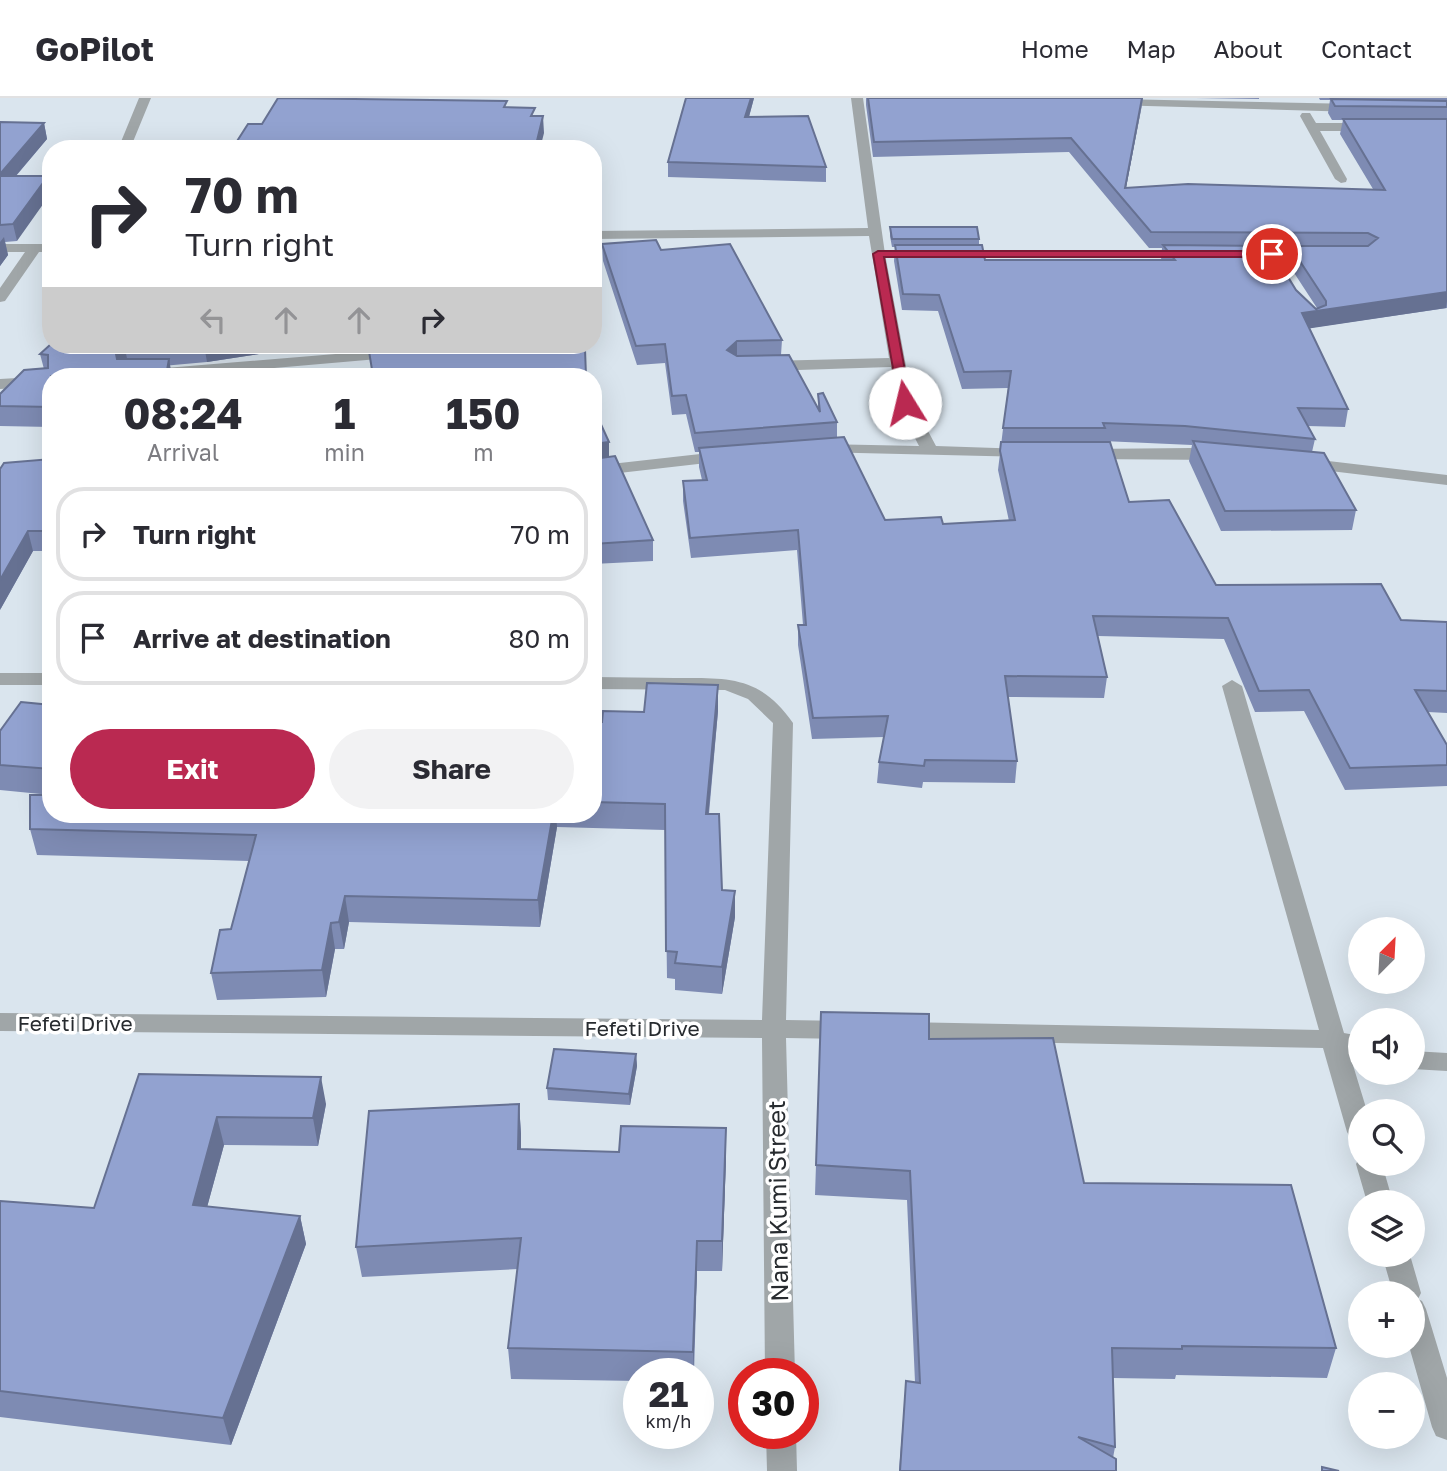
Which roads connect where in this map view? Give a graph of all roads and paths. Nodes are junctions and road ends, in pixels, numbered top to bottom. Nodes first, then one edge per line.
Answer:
1 (145, 98) edge
2 (847, 98) edge
3 (857, 98) edge
4 (871, 99) edge
5 (1300, 102) edge
6 (1107, 103) edge
7 (1368, 108) edge
8 (1311, 127) junction
9 (1379, 127) edge
10 (128, 140) edge
11 (1341, 179) dead end
12 (877, 232) junction
13 (602, 235) edge
14 (0, 248) edge
15 (35, 248) junction
16 (42, 248) edge
17 (946, 254) edge
18 (1204, 254) edge
19 (1231, 254) edge
20 (1338, 255) edge
21 (0, 298) edge
22 (396, 354) edge
23 (899, 362) junction
24 (750, 366) edge
25 (227, 368) edge
26 (42, 382) edge
27 (0, 384) edge
28 (803, 451) edge
29 (930, 451) junction
30 (748, 454) edge
31 (1039, 454) edge
32 (1066, 454) edge
33 (1232, 457) edge
34 (1286, 461) edge
35 (602, 470) edge
36 (1447, 480) edge
37 (0, 679) edge
38 (42, 679) edge
39 (602, 683) edge
40 (1232, 686) dead end
41 (0, 1022) edge
42 (774, 1029) junction
43 (1332, 1039) junction
44 (1348, 1042) edge
45 (1425, 1061) edge
46 (1447, 1062) edge
47 (1350, 1099) edge
48 (1425, 1353) edge
49 (780, 1358) edge
50 (1447, 1427) edge
51 (781, 1449) edge
52 (782, 1471) edge

1 - 10 street
2 - 3 street
3 - 4 street
3 - 12 street
5 - 6 street
5 - 7 street
5 - 8 street
8 - 9 street
8 - 11 street
12 - 13 street
12 - 23 street
14 - 15 street
15 - 16 street
15 - 21 street
17 - 18 street
19 - 20 street
22 - 25 street
23 - 24 street
23 - 29 street
26 - 27 street
28 - 29 street
29 - 31 street
30 - 35 street
32 - 33 street
34 - 36 street
37 - 38 street
39 - 42 street
40 - 43 street
41 - 42 street, Fefeti Drive
42 - 43 street, Fefeti Drive
42 - 49 street, Nana Kumi Street
43 - 44 street, Fefeti Drive
43 - 47 street
45 - 46 street
48 - 50 street
51 - 52 street

